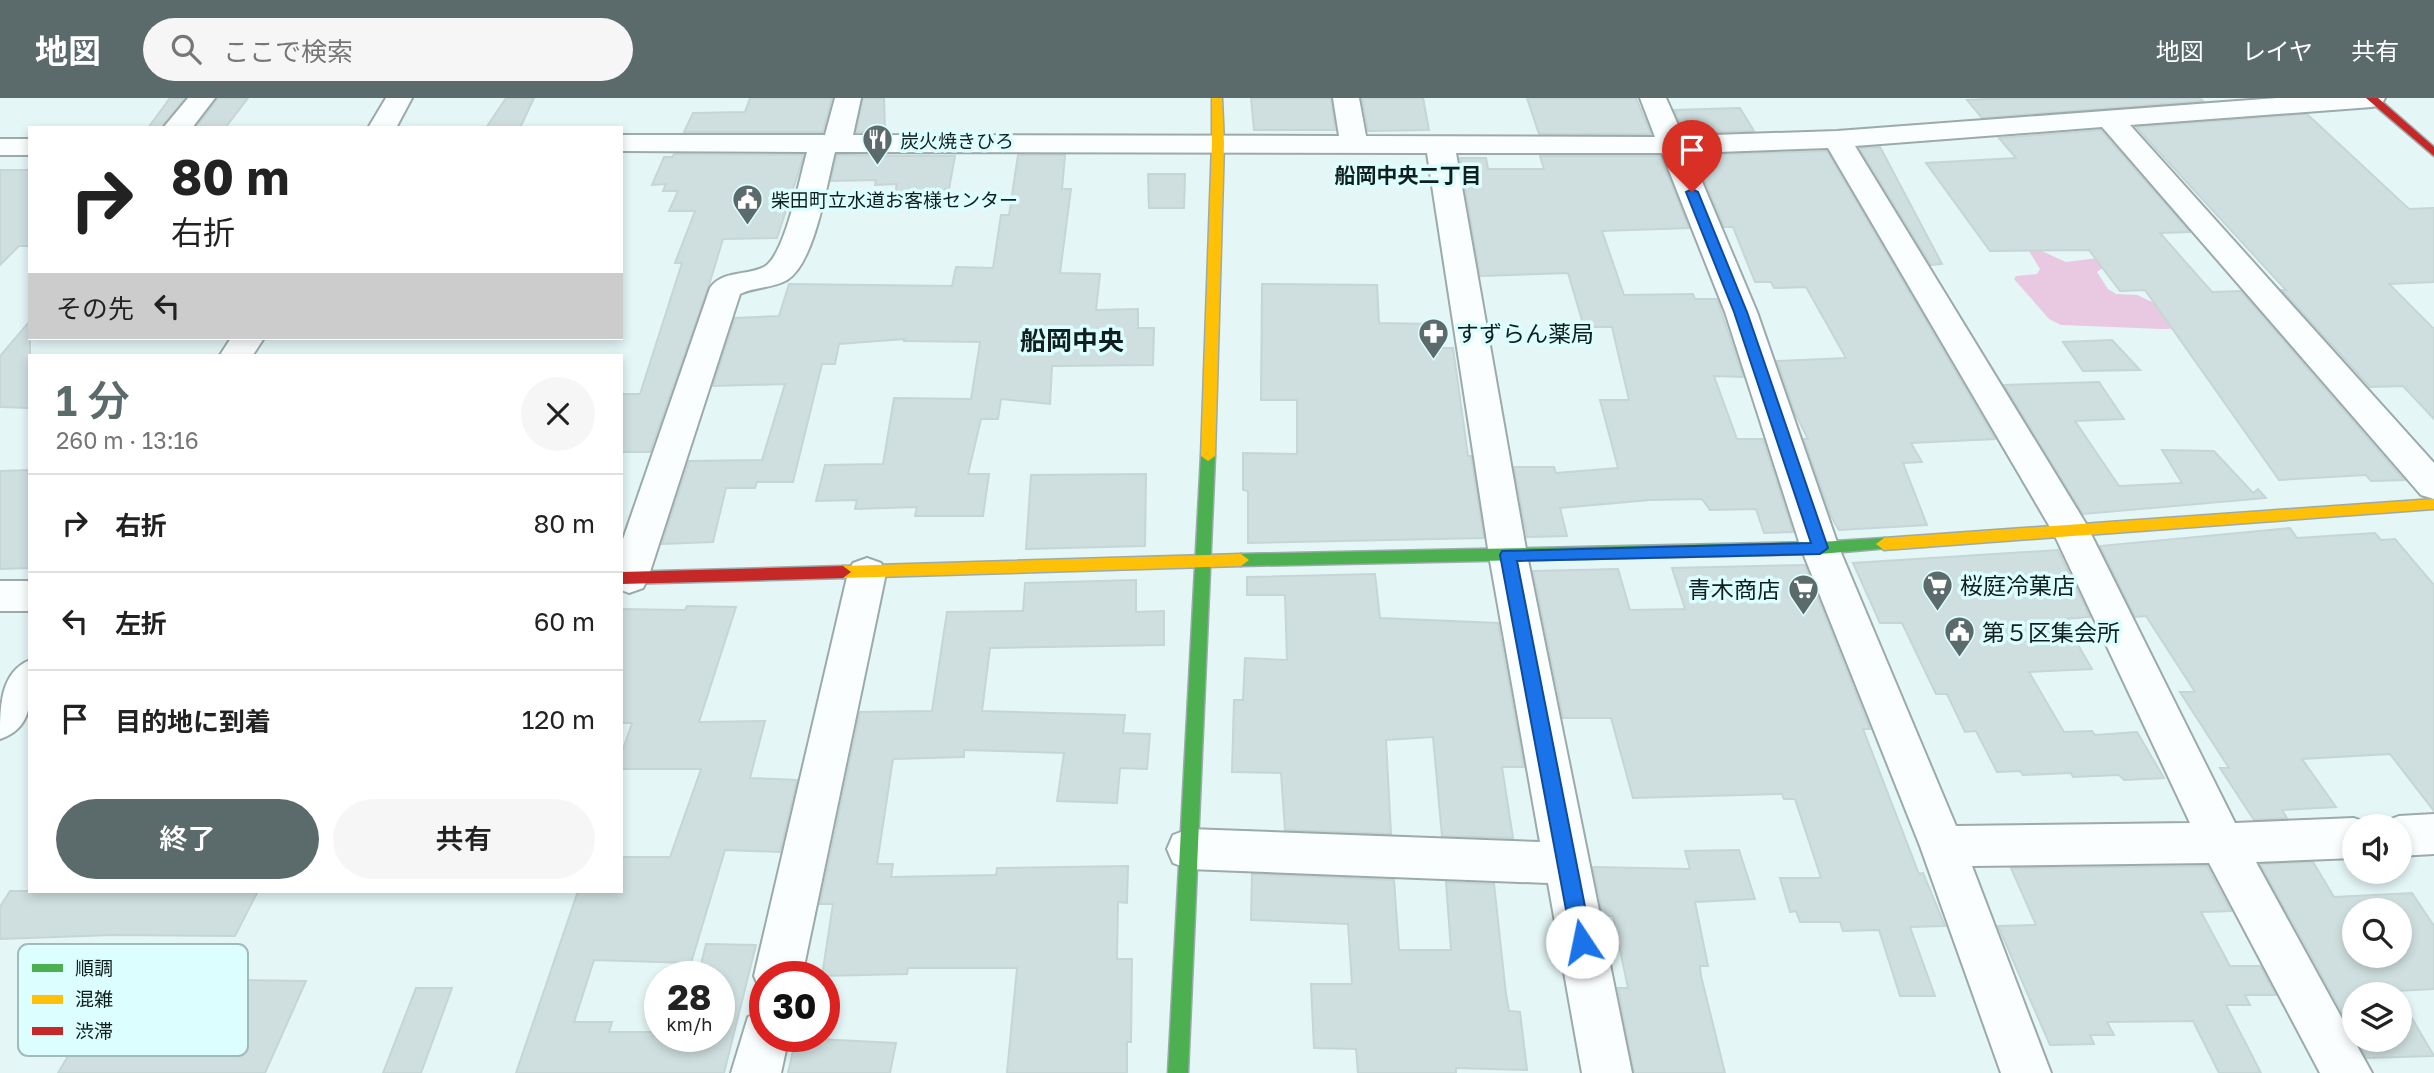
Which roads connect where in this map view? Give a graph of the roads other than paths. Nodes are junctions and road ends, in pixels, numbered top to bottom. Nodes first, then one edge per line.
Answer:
1 (202, 98) edge
2 (399, 98) edge
3 (848, 98) edge
4 (1217, 98) edge
5 (1346, 98) edge
6 (1653, 98) edge
7 (2140, 98) edge
8 (2372, 98) edge
9 (2382, 98) edge
10 (2162, 115) junction
11 (2109, 118) junction
12 (179, 126) edge
13 (383, 126) edge
14 (1837, 139) junction
15 (830, 143) junction
16 (1218, 143) junction
17 (623, 144) edge
18 (1354, 144) junction
19 (1440, 144) junction
20 (1672, 145) junction
21 (0, 147) edge
22 (28, 147) edge
23 (2434, 153) edge
24 (2434, 486) edge
25 (2434, 504) edge
26 (2073, 533) junction
27 (1820, 548) junction
28 (1508, 555) junction
29 (1204, 561) junction
30 (867, 573) junction
31 (625, 578) edge
32 (0, 596) edge
33 (28, 596) edge
34 (28, 679) edge
35 (0, 722) edge
36 (2434, 834) edge
37 (2412, 835) edge
38 (2342, 838) edge
39 (2222, 843) junction
40 (1942, 846) junction
41 (1189, 849) junction
42 (1567, 863) junction
43 (781, 961) edge
44 (761, 1052) edge
45 (756, 1073) edge
46 (1178, 1073) edge
47 (1606, 1073) edge
48 (2026, 1073) edge
49 (2347, 1073) edge

1 - 12 street
2 - 13 street
3 - 15 street
4 - 16 street
5 - 18 street
6 - 20 street
7 - 10 street
8 - 9 street
8 - 10 street
8 - 23 street
10 - 11 street
11 - 14 street
11 - 24 street
14 - 20 street
14 - 26 street
15 - 16 street
15 - 17 street
15 - 31 street
16 - 18 street
16 - 29 street
18 - 19 street
19 - 20 street
19 - 28 street
20 - 27 street
21 - 22 street
25 - 26 street
26 - 27 street
26 - 39 street
27 - 28 street
27 - 40 street
28 - 29 street
28 - 42 street
29 - 30 street
29 - 41 street
30 - 31 street
30 - 43 street
32 - 33 street
34 - 35 street
36 - 37 street
38 - 39 street
39 - 40 street
39 - 49 street
40 - 48 street
41 - 42 street
41 - 46 street
42 - 47 street
44 - 45 street

